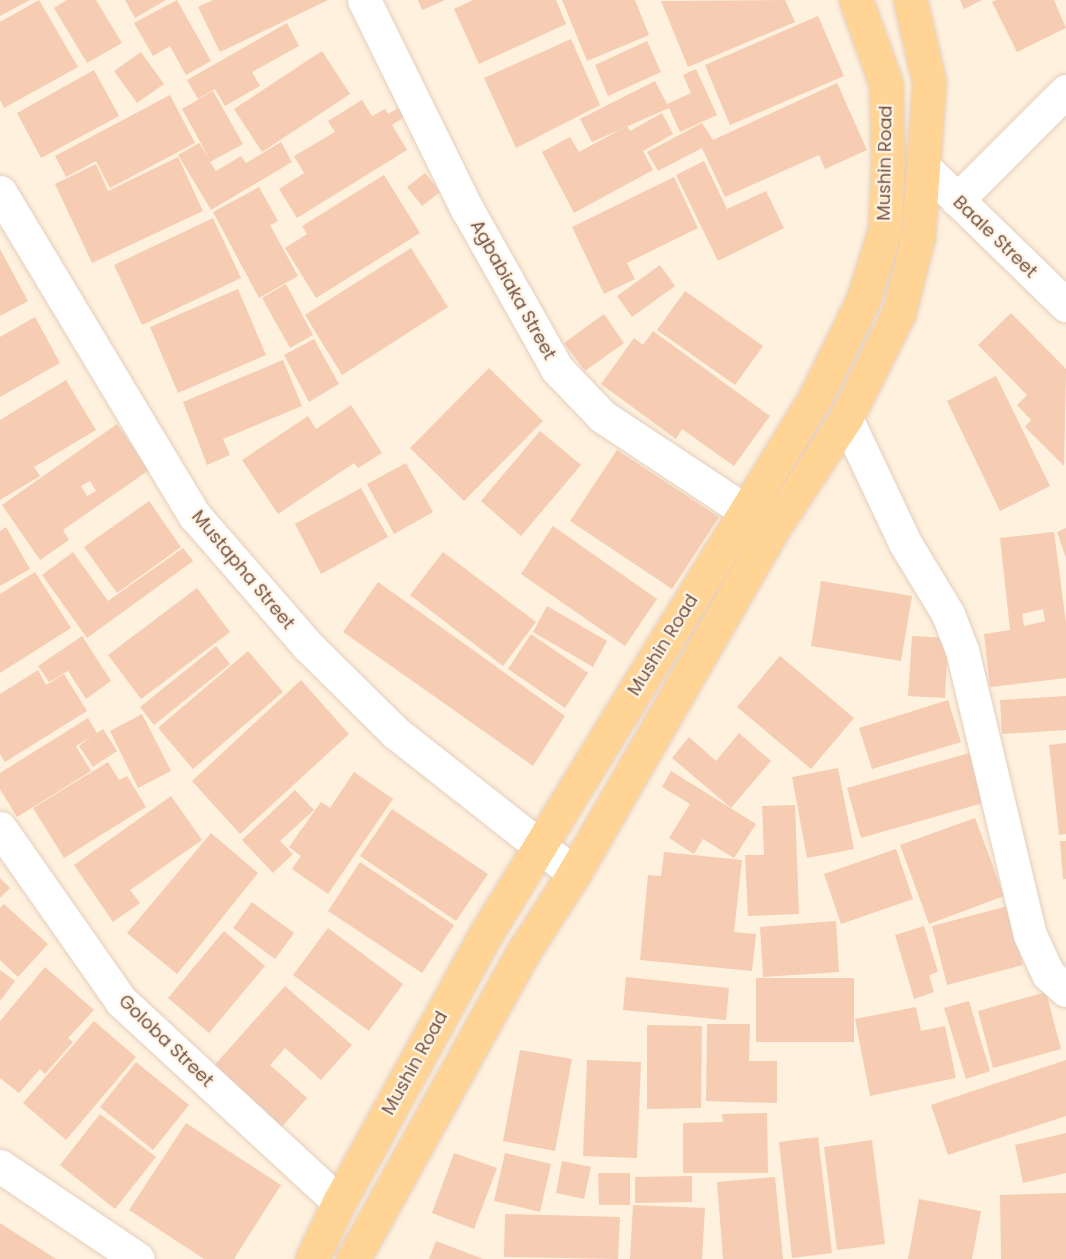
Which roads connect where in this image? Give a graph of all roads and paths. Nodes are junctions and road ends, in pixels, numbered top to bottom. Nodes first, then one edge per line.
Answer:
1 (364, 0) edge
2 (856, 0) edge
3 (910, 0) edge
4 (1066, 91) edge
5 (925, 168) junction
6 (0, 192) edge
7 (957, 200) junction
8 (1065, 302) edge
9 (846, 418) junction
10 (744, 510) junction
11 (0, 828) edge
12 (537, 847) junction
13 (574, 873) junction
14 (1066, 990) edge
15 (0, 1166) edge
16 (339, 1202) junction
17 (138, 1259) edge
18 (312, 1259) edge
19 (353, 1259) edge

1 - 10 street, Agbabiaka Street
2 - 10 main road, Mushin Road
3 - 5 main road, Mushin Road
4 - 7 street
5 - 7 street, Baale Street
5 - 9 main road, Mushin Road
6 - 12 street, Mustapha Street
7 - 8 street, Baale Street
9 - 13 main road, Mushin Road
9 - 14 street
10 - 12 main road, Mushin Road
11 - 16 street, Goloba Street
12 - 13 street, Mustapha Street
12 - 16 main road, Mushin Road
13 - 19 main road, Mushin Road
15 - 17 street
16 - 18 main road, Mushin Road

